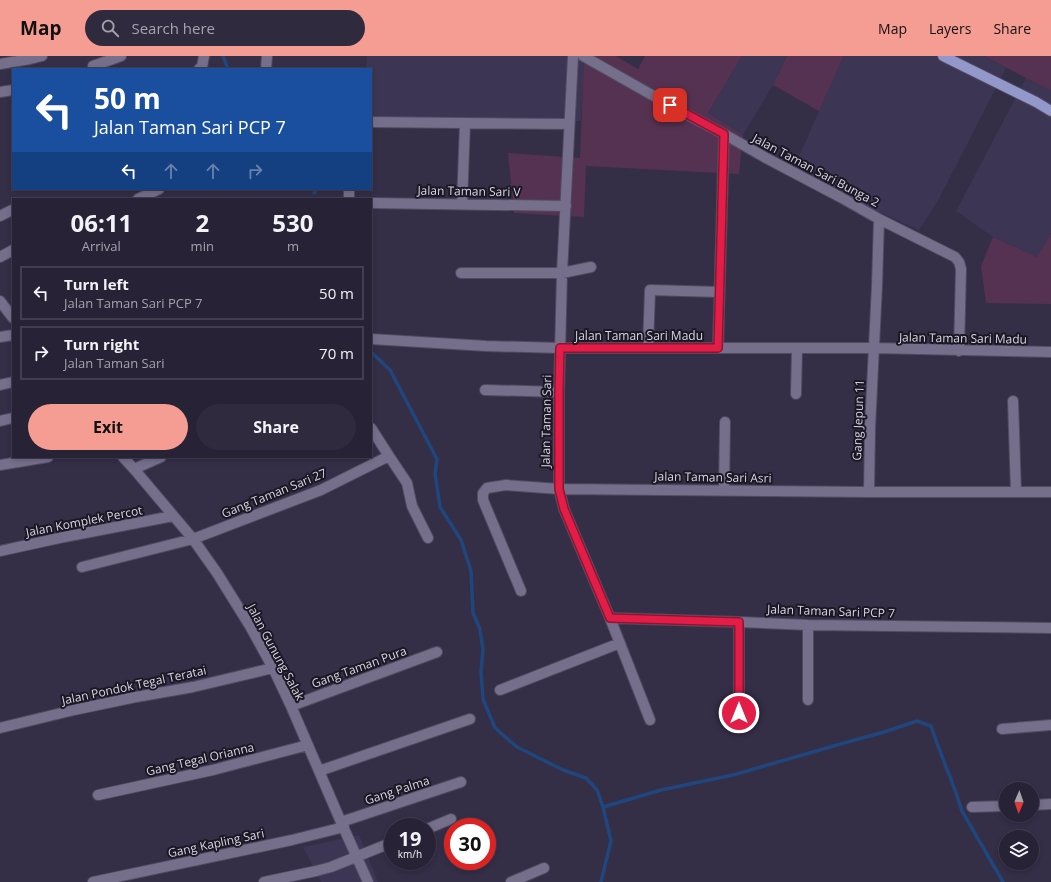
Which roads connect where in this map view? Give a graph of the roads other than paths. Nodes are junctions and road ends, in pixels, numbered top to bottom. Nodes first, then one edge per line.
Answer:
1 (42, 56) edge
2 (121, 56) edge
3 (204, 56) edge
4 (267, 56) edge
5 (573, 56) edge
6 (583, 56) edge
7 (943, 56) edge
8 (0, 64) edge
9 (94, 66) dead end
10 (200, 68) edge
11 (266, 68) edge
12 (12, 90) edge
13 (0, 92) edge
14 (1051, 111) edge
15 (372, 122) edge
16 (465, 122) junction
17 (569, 124) junction
18 (724, 134) junction
19 (157, 190) edge
20 (140, 198) edge
21 (372, 203) edge
22 (462, 204) junction
23 (566, 206) junction
24 (12, 210) dead end
25 (0, 216) edge
26 (879, 219) junction
27 (12, 251) edge
28 (0, 257) edge
29 (591, 267) dead end
30 (461, 273) dead end
31 (562, 273) junction
32 (720, 292) junction
33 (0, 301) edge
34 (12, 317) edge
35 (12, 335) edge
36 (0, 338) edge
37 (372, 339) edge
38 (560, 348) junction
39 (648, 348) junction
40 (718, 348) junction
41 (874, 348) junction
42 (797, 349) junction
43 (959, 351) junction
44 (1051, 352) edge
45 (12, 382) edge
46 (0, 384) edge
47 (485, 390) dead end
48 (559, 392) junction
49 (796, 394) dead end
50 (1014, 401) dead end
51 (12, 418) edge
52 (0, 421) edge
53 (725, 422) dead end
54 (372, 430) edge
55 (389, 456) junction
56 (42, 458) edge
57 (124, 458) edge
58 (159, 458) edge
59 (0, 465) edge
60 (134, 469) junction
61 (559, 489) junction
62 (724, 490) junction
63 (869, 492) junction
64 (1016, 492) junction
65 (1051, 492) edge
66 (173, 516) junction
67 (428, 538) dead end
68 (193, 540) junction
69 (0, 551) edge
70 (82, 567) dead end
71 (521, 591) dead end
72 (610, 618) junction
73 (739, 622) junction
74 (808, 625) junction
75 (1051, 628) edge
76 (620, 643) junction
77 (437, 652) dead end
78 (273, 668) junction
79 (500, 690) dead end
80 (808, 700) dead end
81 (290, 706) junction
82 (739, 713) dead end
83 (470, 719) dead end
84 (650, 720) dead end
85 (1051, 725) edge
86 (0, 728) edge
87 (1002, 729) dead end
88 (308, 745) junction
89 (319, 771) junction
90 (461, 782) dead end
91 (98, 795) dead end
92 (1051, 804) edge
93 (1039, 805) edge
94 (999, 806) edge
95 (972, 807) dead end
96 (342, 825) junction
97 (384, 846) edge
98 (357, 857) junction
99 (544, 868) dead end
100 (93, 882) edge
101 (264, 882) edge
102 (368, 882) edge
103 (511, 882) edge

1 - 8 street
2 - 9 street
3 - 10 street
4 - 11 street
5 - 17 street, Jalan Taman Sari
6 - 18 street, Jalan Taman Sari Bunga 2
7 - 14 main road
12 - 13 street
15 - 16 street
16 - 17 street
16 - 22 street
17 - 23 street, Jalan Taman Sari
18 - 26 street, Jalan Taman Sari Bunga 2
18 - 32 street
19 - 20 street
21 - 22 street, Jalan Taman Sari V
22 - 23 street, Jalan Taman Sari V
23 - 31 street, Jalan Taman Sari
24 - 25 street
26 - 41 street, Gang Jepun 11
26 - 43 street, Jalan Taman Sari Bunga 2
27 - 28 street
29 - 31 street
30 - 31 street
31 - 38 street, Jalan Taman Sari
32 - 39 street
32 - 40 street
33 - 34 street
35 - 36 street
37 - 38 street, Jalan Taman Sari Madu
38 - 39 street, Jalan Taman Sari Madu
38 - 48 street, Jalan Taman Sari
39 - 40 street, Jalan Taman Sari Madu
40 - 42 street, Jalan Taman Sari Madu
41 - 42 street, Jalan Taman Sari Madu
41 - 43 street, Jalan Taman Sari Madu
41 - 63 street, Gang Jepun 11
42 - 49 street
43 - 44 street, Jalan Taman Sari Madu
45 - 46 street
47 - 48 street
48 - 61 street, Jalan Taman Sari
50 - 64 street
51 - 52 street
53 - 62 street
54 - 55 street
55 - 67 street
55 - 68 street, Gang Taman Sari 27
56 - 59 street
57 - 60 street, Jalan Gunung Salak
58 - 60 street
60 - 66 street, Jalan Gunung Salak
61 - 62 street, Jalan Taman Sari Asri
61 - 71 street, Jalan Taman Sari Asri
61 - 72 street, Jalan Taman Sari
62 - 63 street, Jalan Taman Sari Asri
63 - 64 street, Jalan Taman Sari Asri
64 - 65 street, Jalan Taman Sari Asri
66 - 68 street, Jalan Gunung Salak
66 - 69 street, Jalan Komplek Percot
68 - 70 street, Gang Taman Sari 27
68 - 78 street, Jalan Gunung Salak
72 - 73 street, Jalan Taman Sari PCP 7
72 - 76 street, Jalan Taman Sari
73 - 74 street, Jalan Taman Sari PCP 7
73 - 82 street
74 - 75 street, Jalan Taman Sari PCP 7
74 - 80 street
76 - 79 street
76 - 84 street, Jalan Taman Sari
77 - 81 street, Gang Taman Pura
78 - 81 street, Jalan Gunung Salak
78 - 86 street, Jalan Pondok Tegal Teratai
81 - 88 street, Jalan Gunung Salak
83 - 89 street
85 - 87 street
88 - 89 street, Jalan Gunung Salak
88 - 91 street, Gang Tegal Orianna
89 - 96 street, Jalan Gunung Salak
90 - 96 street, Gang Palma
92 - 93 street
94 - 95 street
96 - 98 street, Jalan Gunung Salak
96 - 100 street, Gang Kapling Sari
97 - 98 street
98 - 101 street
98 - 102 street, Jalan Gunung Salak
99 - 103 street

